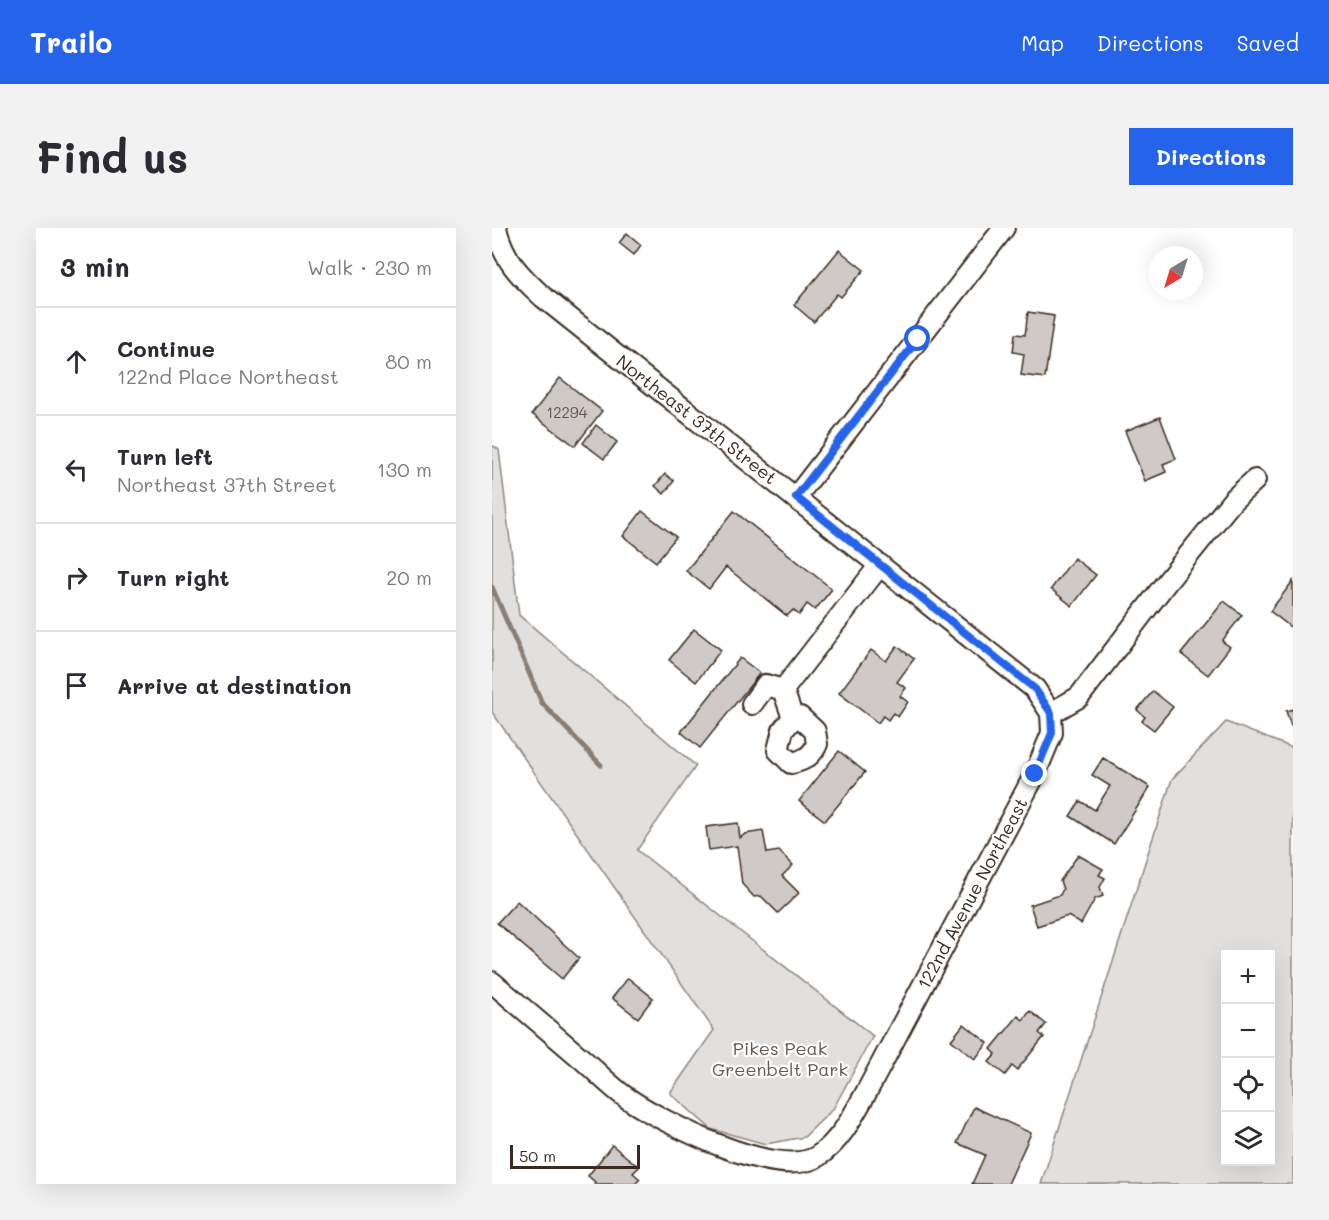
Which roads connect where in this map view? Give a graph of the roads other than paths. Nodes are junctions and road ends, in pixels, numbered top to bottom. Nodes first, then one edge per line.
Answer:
1 (496, 228) edge
2 (1004, 228) edge
3 (1255, 480) dead end
4 (796, 497) junction
5 (880, 565) junction
6 (783, 690) junction
7 (752, 704) dead end
8 (1051, 713) junction
9 (793, 717) dead end
10 (492, 982) edge

1 - 4 street, Northeast 37th Street
2 - 4 street
3 - 8 street
4 - 5 street, Northeast 37th Street
5 - 6 street
5 - 8 street, Northeast 37th Street
6 - 7 street
6 - 9 street
8 - 10 street, 122nd Avenue Northeast

